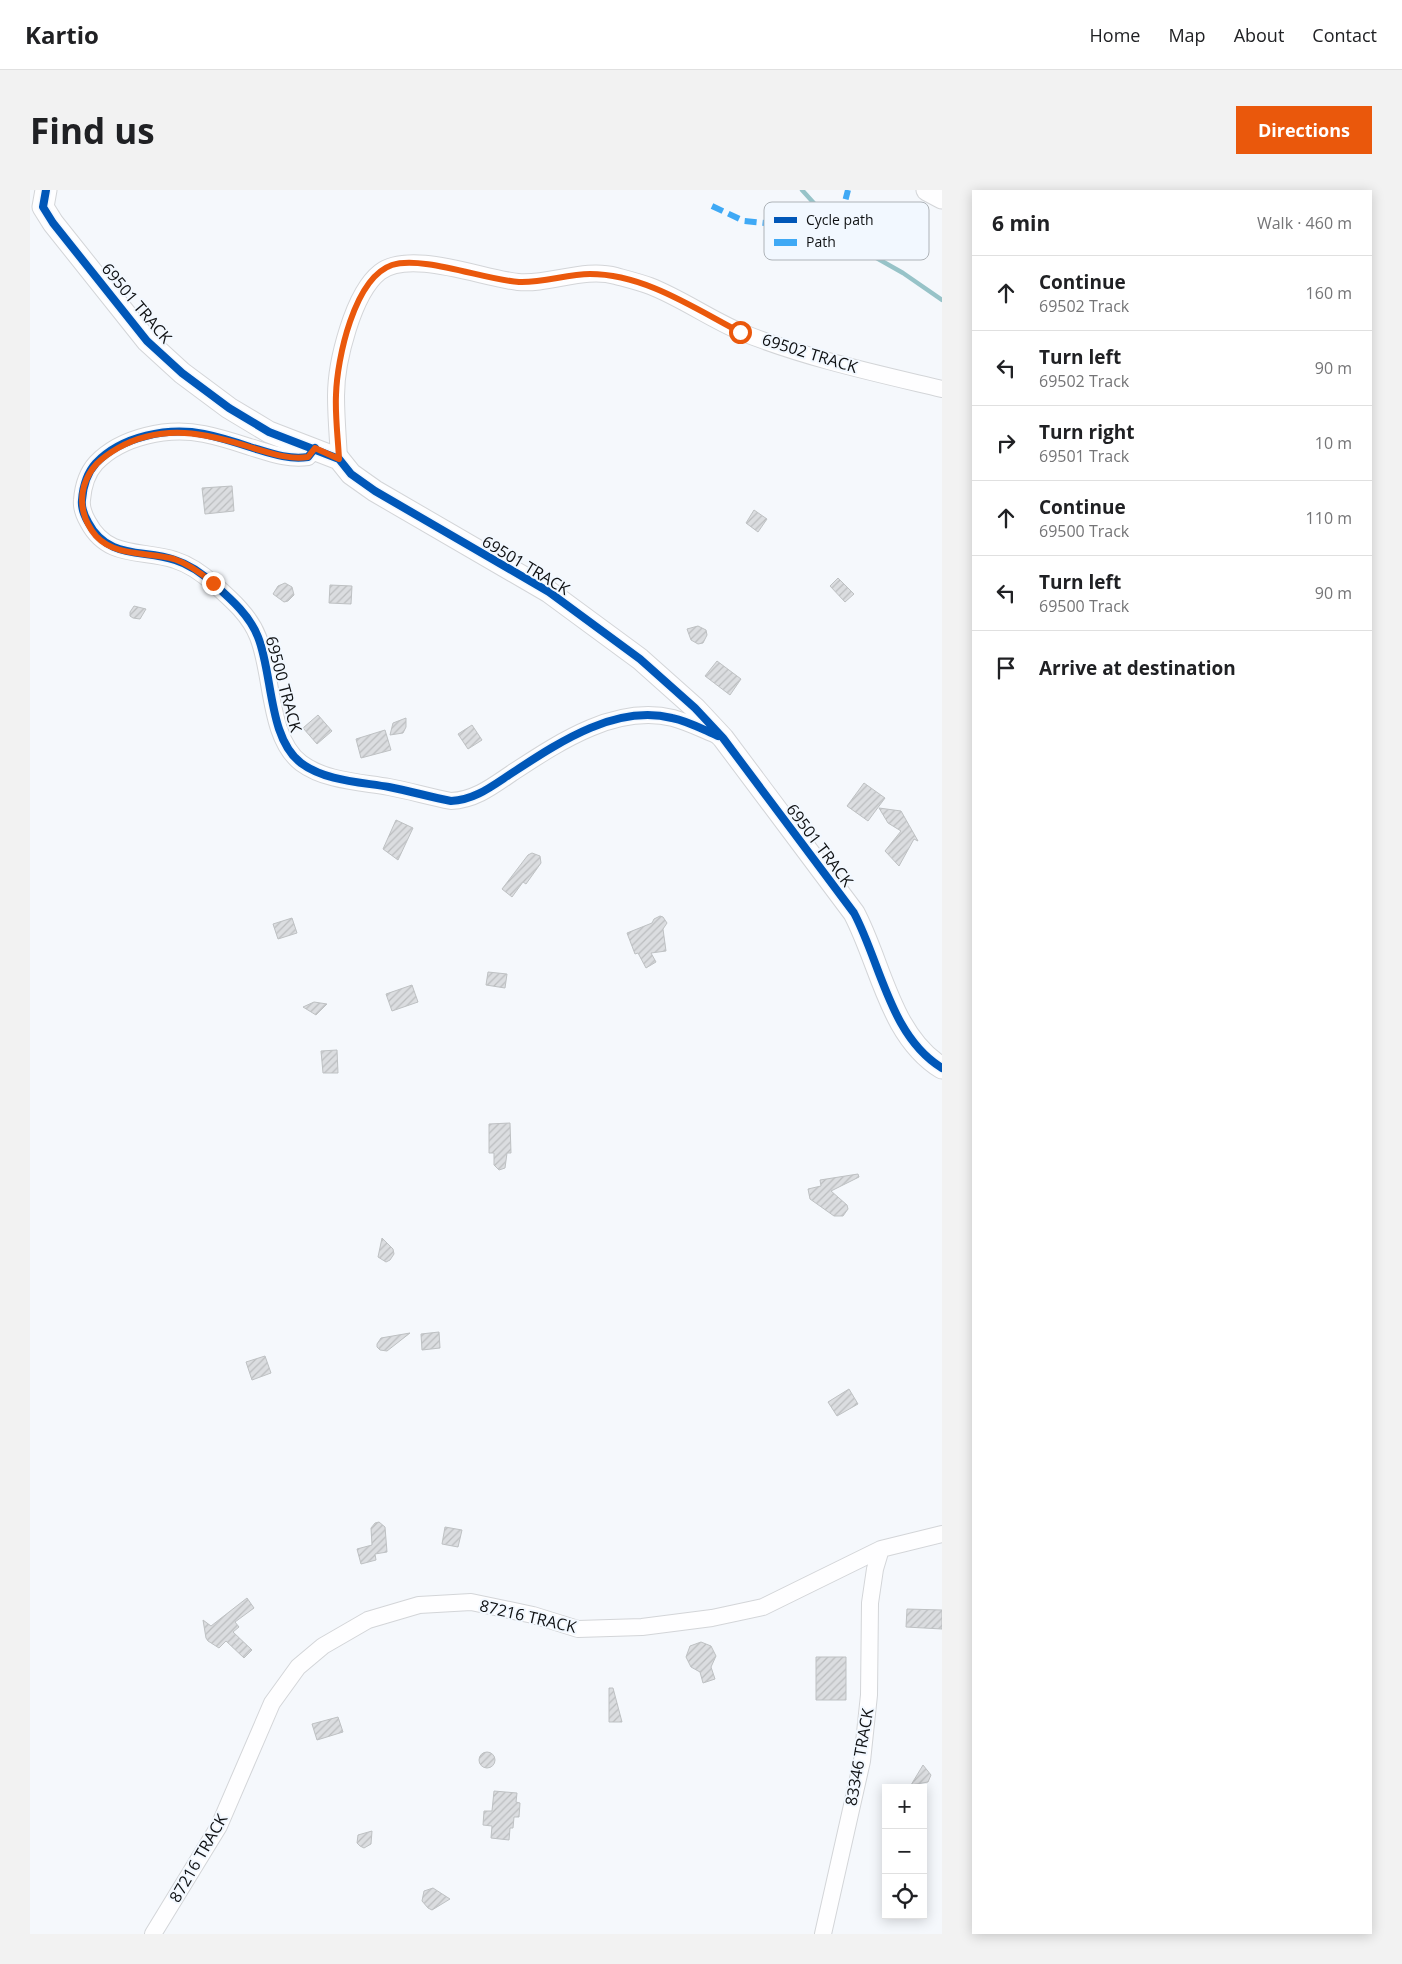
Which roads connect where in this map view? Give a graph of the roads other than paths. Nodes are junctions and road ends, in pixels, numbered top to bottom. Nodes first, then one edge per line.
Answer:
1 (46, 190) edge
2 (927, 190) edge
3 (942, 198) edge
4 (942, 389) edge
5 (315, 448) junction
6 (339, 459) junction
7 (723, 738) junction
8 (942, 1068) edge
9 (942, 1534) edge
10 (882, 1550) junction
11 (153, 1934) edge
12 (823, 1934) edge

1 - 5 street, 69501 TRACK
2 - 3 street
4 - 6 street, 69502 TRACK
5 - 6 street, 69501 TRACK
5 - 7 street, 69500 TRACK
6 - 7 street, 69501 TRACK
7 - 8 street, 69501 TRACK
9 - 10 street, 87216 TRACK
10 - 11 street, 87216 TRACK
10 - 12 street, 83346 TRACK

